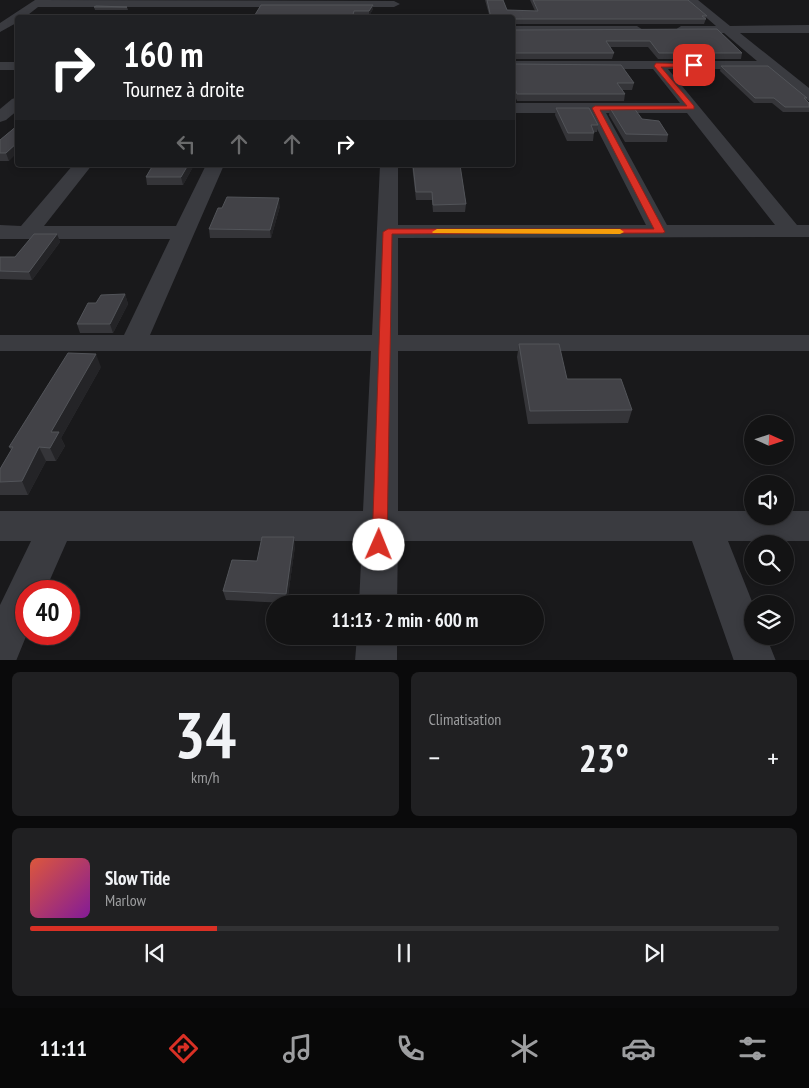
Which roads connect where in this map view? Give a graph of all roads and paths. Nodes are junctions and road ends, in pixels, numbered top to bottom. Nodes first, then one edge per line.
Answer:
1 (690, 0) edge
2 (39, 2) edge
3 (131, 2) edge
4 (394, 2) edge
5 (20, 15) edge
6 (394, 15) edge
7 (15, 19) edge
8 (0, 29) edge
9 (515, 30) edge
10 (648, 30) edge
11 (668, 30) edge
12 (726, 30) junction
13 (808, 30) edge
14 (15, 31) edge
15 (515, 65) edge
16 (656, 65) junction
17 (770, 65) junction
18 (0, 66) edge
19 (15, 66) edge
20 (809, 96) edge
21 (515, 108) edge
22 (595, 108) junction
23 (692, 108) junction
24 (81, 167) edge
25 (214, 167) edge
26 (390, 167) edge
27 (800, 231) edge
28 (0, 232) edge
29 (28, 232) junction
30 (388, 232) junction
31 (660, 232) junction
32 (182, 233) junction
33 (0, 343) edge
34 (133, 343) junction
35 (385, 343) junction
36 (809, 343) edge
37 (0, 526) edge
38 (56, 526) junction
39 (380, 526) junction
40 (705, 526) junction
41 (809, 526) edge
42 (31, 580) edge
43 (378, 595) edge
44 (15, 616) edge
45 (377, 645) edge
46 (0, 650) edge
47 (376, 660) edge
48 (755, 660) edge

1 - 12 street
2 - 3 street
2 - 5 street
3 - 4 street
4 - 6 street
7 - 8 street
8 - 14 street
9 - 10 street
11 - 12 street
12 - 13 street
12 - 17 street
15 - 16 street
16 - 17 street
16 - 23 street
17 - 20 street
18 - 19 street
21 - 22 street
22 - 23 street
22 - 31 street
23 - 27 street
24 - 29 street
25 - 32 street
26 - 30 street
27 - 31 street
28 - 29 street
29 - 32 street
30 - 31 street
30 - 35 street
32 - 34 street
33 - 34 street
34 - 35 street
35 - 36 street
35 - 39 street
37 - 38 street
38 - 39 street
38 - 42 street
39 - 40 street
39 - 43 street
40 - 41 street
40 - 48 street
44 - 46 street
45 - 47 street

